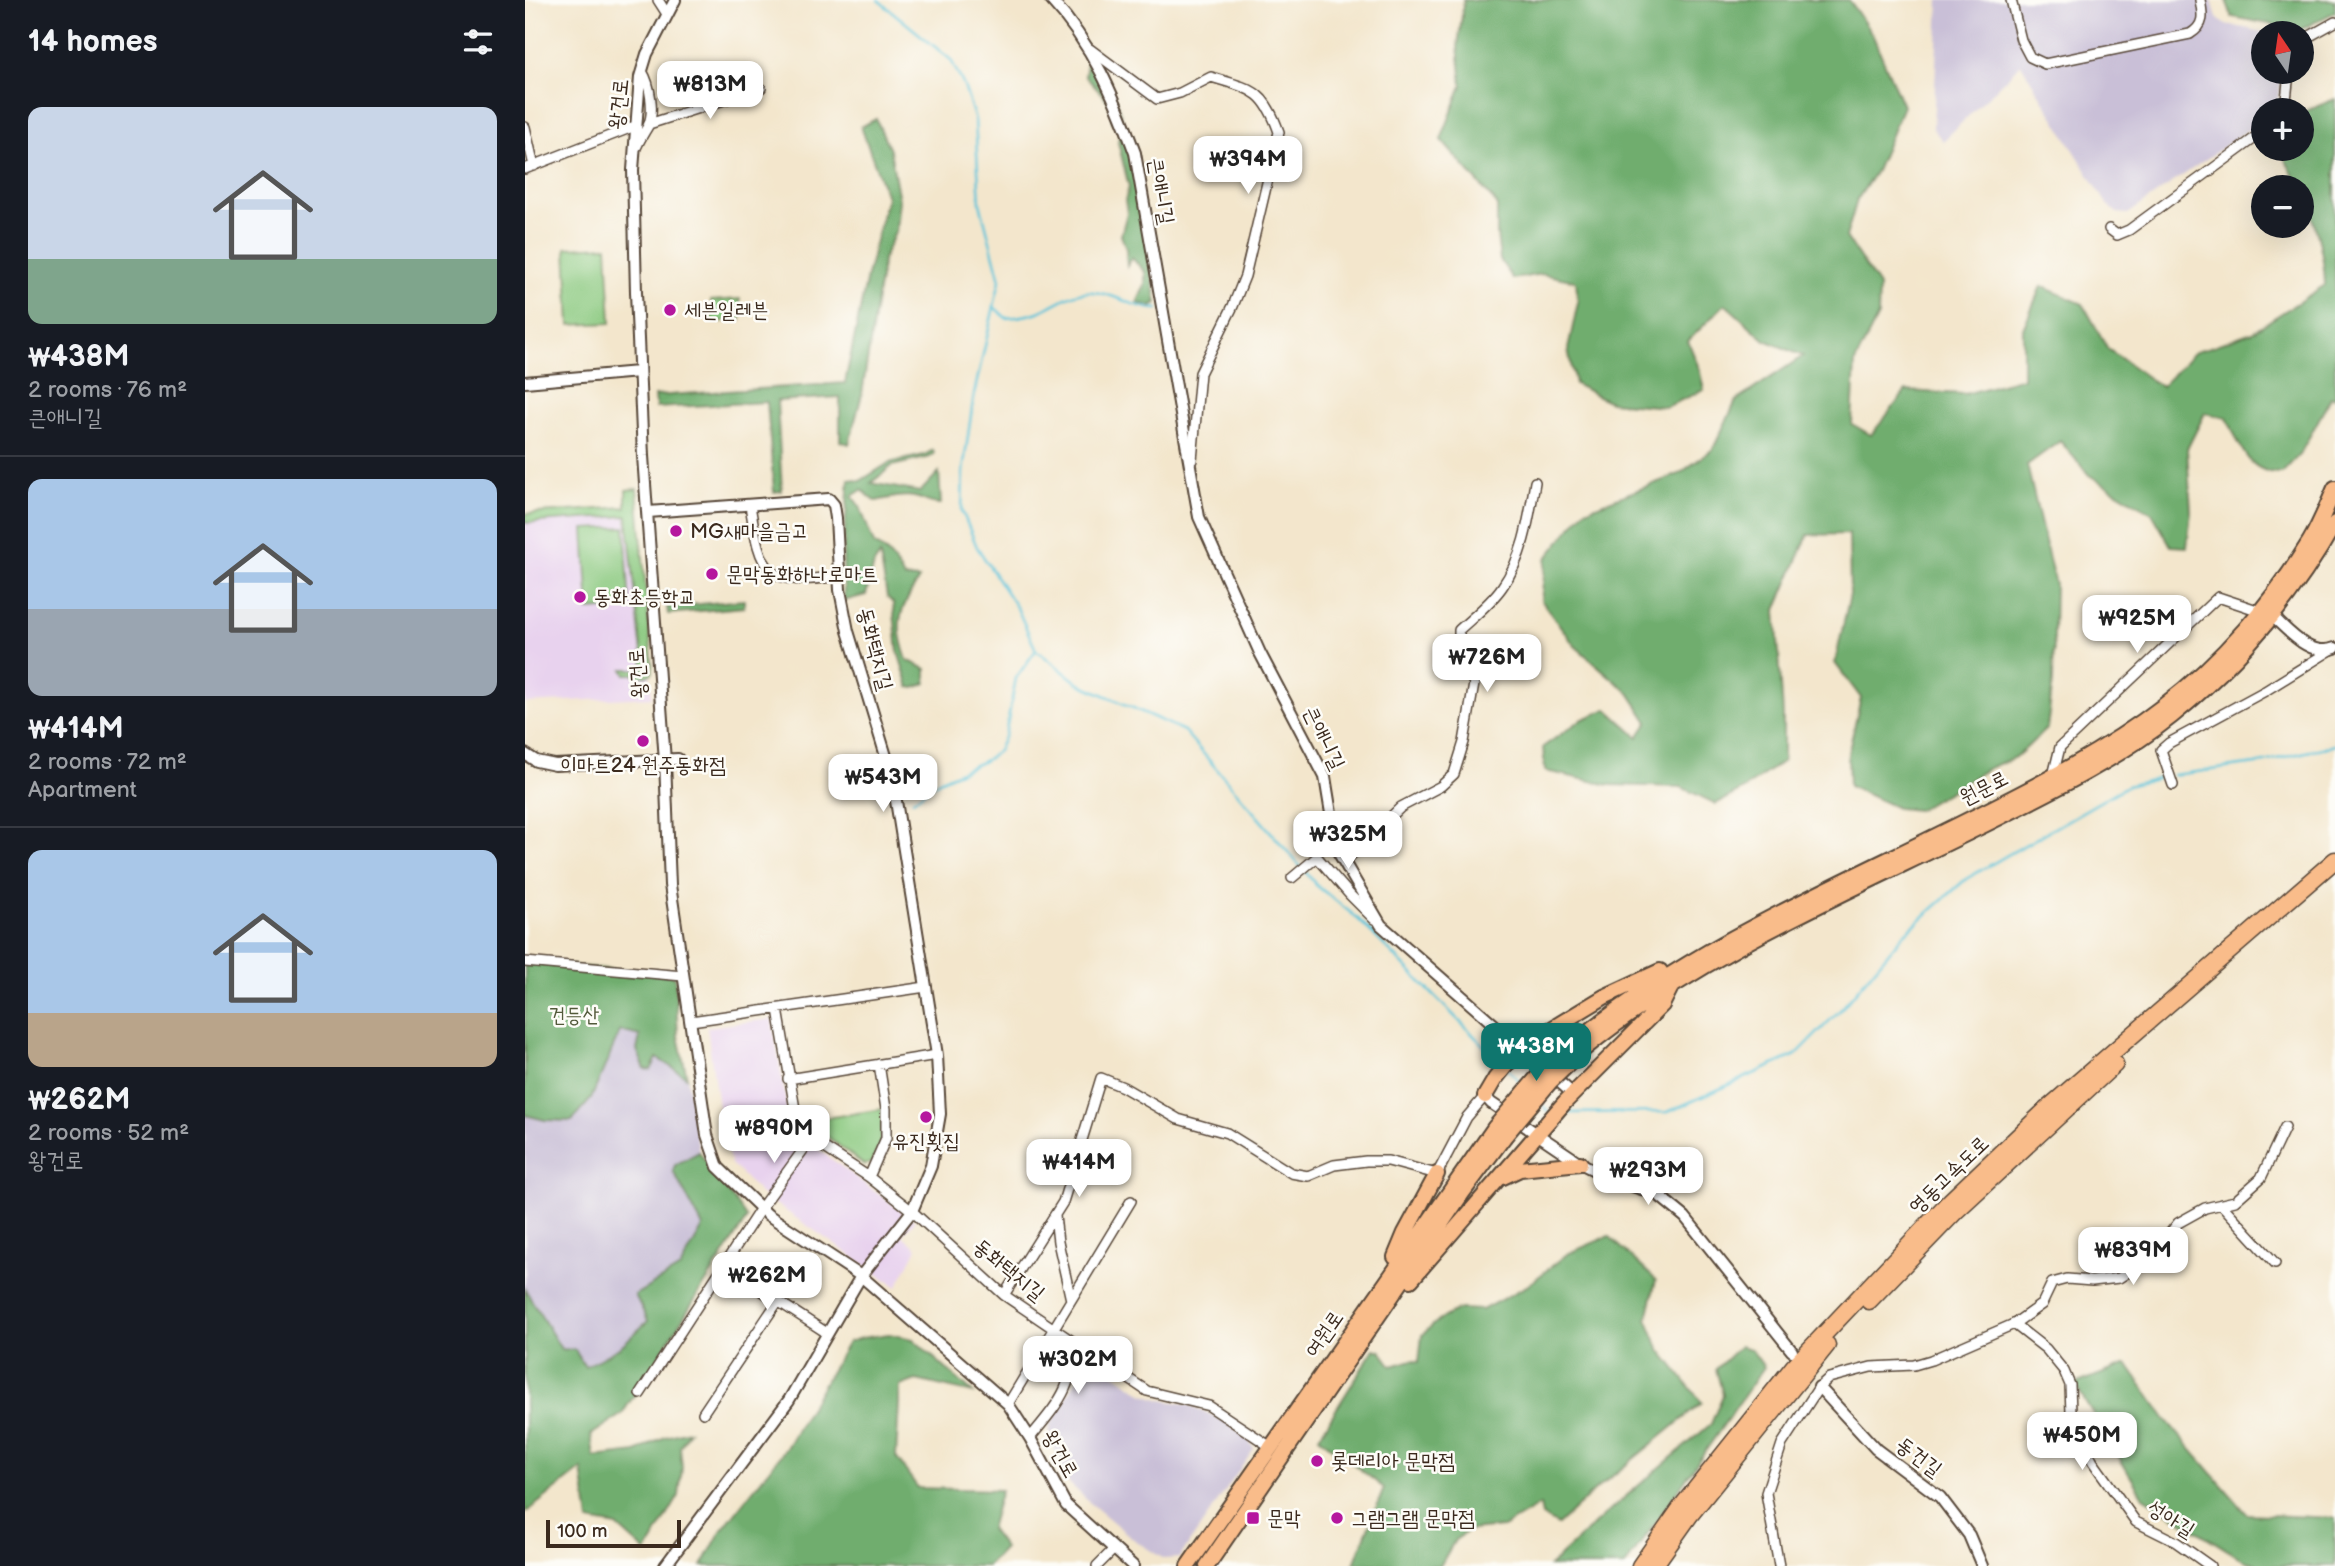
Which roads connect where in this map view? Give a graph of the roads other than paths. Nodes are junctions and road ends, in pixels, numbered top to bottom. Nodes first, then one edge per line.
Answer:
1 (658, 0) edge
2 (675, 0) edge
3 (1051, 0) edge
4 (2011, 0) edge
5 (2200, 0) edge
6 (667, 14) junction
7 (2335, 22) edge
8 (2314, 34) edge
9 (1090, 49) junction
10 (642, 71) junction
11 (761, 88) dead end
12 (649, 124) junction
13 (635, 126) junction
14 (525, 127) edge
15 (2251, 141) edge
16 (634, 154) junction
17 (529, 167) edge
18 (2109, 229) dead end
19 (638, 372) junction
20 (525, 382) edge
21 (1191, 472) junction
22 (1535, 482) dead end
23 (2335, 488) edge
24 (750, 505) junction
25 (648, 512) junction
26 (2335, 523) edge
27 (839, 576) junction
28 (2266, 613) junction
29 (2333, 649) edge
30 (525, 754) edge
31 (678, 759) dead end
32 (665, 761) junction
33 (2053, 776) junction
34 (2172, 783) dead end
35 (2335, 860) edge
36 (1344, 862) junction
37 (2335, 874) edge
38 (1294, 876) dead end
39 (1381, 925) junction
40 (1710, 951) junction
41 (525, 962) edge
42 (683, 975) junction
43 (1671, 986) junction
44 (926, 987) junction
45 (778, 1009) junction
46 (691, 1021) junction
47 (1581, 1045) junction
48 (1517, 1052) junction
49 (937, 1055) junction
50 (879, 1064) junction
51 (788, 1079) junction
52 (1485, 1096) junction
53 (1569, 1098) junction
54 (2284, 1127) dead end
55 (1536, 1134) junction
56 (811, 1139) junction
57 (1580, 1163) junction
58 (1437, 1174) junction
59 (869, 1177) junction
60 (1496, 1180) junction
61 (1131, 1201) dead end
62 (2221, 1204) junction
63 (761, 1208) junction
64 (912, 1211) junction
65 (1055, 1214) junction
66 (2275, 1263) dead end
67 (724, 1266) junction
68 (861, 1276) junction
69 (1388, 1289) junction
70 (1004, 1295) junction
71 (1071, 1300) junction
72 (778, 1301) junction
73 (2014, 1324) junction
74 (1054, 1328) junction
75 (827, 1333) junction
76 (1069, 1339) junction
77 (1792, 1350) dead end
78 (1819, 1387) junction
79 (640, 1394) dead end
80 (1008, 1404) junction
81 (703, 1412) dead end
82 (1030, 1438) junction
83 (1277, 1450) junction
84 (1271, 1474) junction
85 (1275, 1493) dead end
86 (1114, 1549) junction
87 (666, 1566) edge
88 (1097, 1566) edge
89 (1133, 1566) edge
90 (1188, 1566) edge
91 (1207, 1566) edge
92 (1640, 1566) edge
93 (1654, 1566) edge
94 (1779, 1566) edge
95 (1982, 1566) edge
96 (2210, 1566) edge

1 - 6 street
2 - 6 street, 왕건로
3 - 9 street, 큰애니길
4 - 5 street
6 - 10 street, 왕건로
7 - 8 street
9 - 21 street, 큰애니길
9 - 21 street, 큰애니길
10 - 12 street
10 - 13 street, 왕건로
11 - 12 street
12 - 16 street
13 - 16 street, 왕건로
13 - 17 street
14 - 17 street
15 - 18 street
16 - 19 street, 왕건로
19 - 20 street
19 - 25 street, 왕건로
21 - 36 street, 큰애니길
22 - 36 street
23 - 28 highway, 원문로
24 - 25 street, 동화택지길
24 - 27 street
24 - 27 street, 동화택지길
25 - 32 street, 왕건로
26 - 28 highway, 원문로
27 - 44 street, 동화택지길
28 - 29 street
28 - 33 highway, 원문로
28 - 33 street
28 - 43 highway, 원문로
29 - 34 street
30 - 32 street
31 - 32 street
32 - 42 street, 왕건로
33 - 40 highway, 원문로
35 - 92 highway, 영동고속도로
36 - 39 street, 큰애니길
37 - 93 highway, 영동고속도로
38 - 39 street
39 - 48 street, 큰애니길
40 - 47 highway, 원문로
40 - 48 highway
41 - 42 street
42 - 46 street, 왕건로
43 - 47 highway, 원문로
43 - 53 highway
44 - 45 street
44 - 49 street, 동화택지길
45 - 46 street
45 - 51 street, 동화택지길
46 - 63 street, 왕건로
47 - 69 highway, 여원로, bridge
48 - 52 highway
48 - 53 street, 큰애니길
49 - 50 street
49 - 64 street, 동화택지길
50 - 51 street
50 - 59 street
51 - 56 street, 동화택지길
52 - 55 street
52 - 58 street
53 - 55 highway
54 - 62 street
55 - 57 street
55 - 60 highway
56 - 59 street, 동화택지길
56 - 63 street
57 - 60 highway
57 - 77 street
58 - 65 street
58 - 69 highway
59 - 64 street, 동화택지길
60 - 69 highway
61 - 71 street
62 - 66 street
62 - 73 street
63 - 67 street
63 - 68 street, 왕건로
64 - 68 street, 동화택지길
64 - 70 street, 동화택지길
65 - 70 street
65 - 71 street
67 - 72 street
67 - 79 street
68 - 75 street
68 - 80 street, 왕건로
69 - 83 highway, 여원로
70 - 74 street, 동화택지길
71 - 74 street
72 - 75 street
72 - 81 street
73 - 78 street
73 - 96 street, 성아길
74 - 76 street, 동화택지길
74 - 80 street
75 - 87 street
76 - 82 street
76 - 83 street, 동화택지길
78 - 94 street
78 - 95 street, 동건길
80 - 82 street, 왕건로
82 - 86 street, 왕건로
83 - 84 highway, 여원로
83 - 90 highway, 여원로
84 - 85 highway
84 - 91 highway, 여원로
86 - 88 street
86 - 89 street, 왕건로

